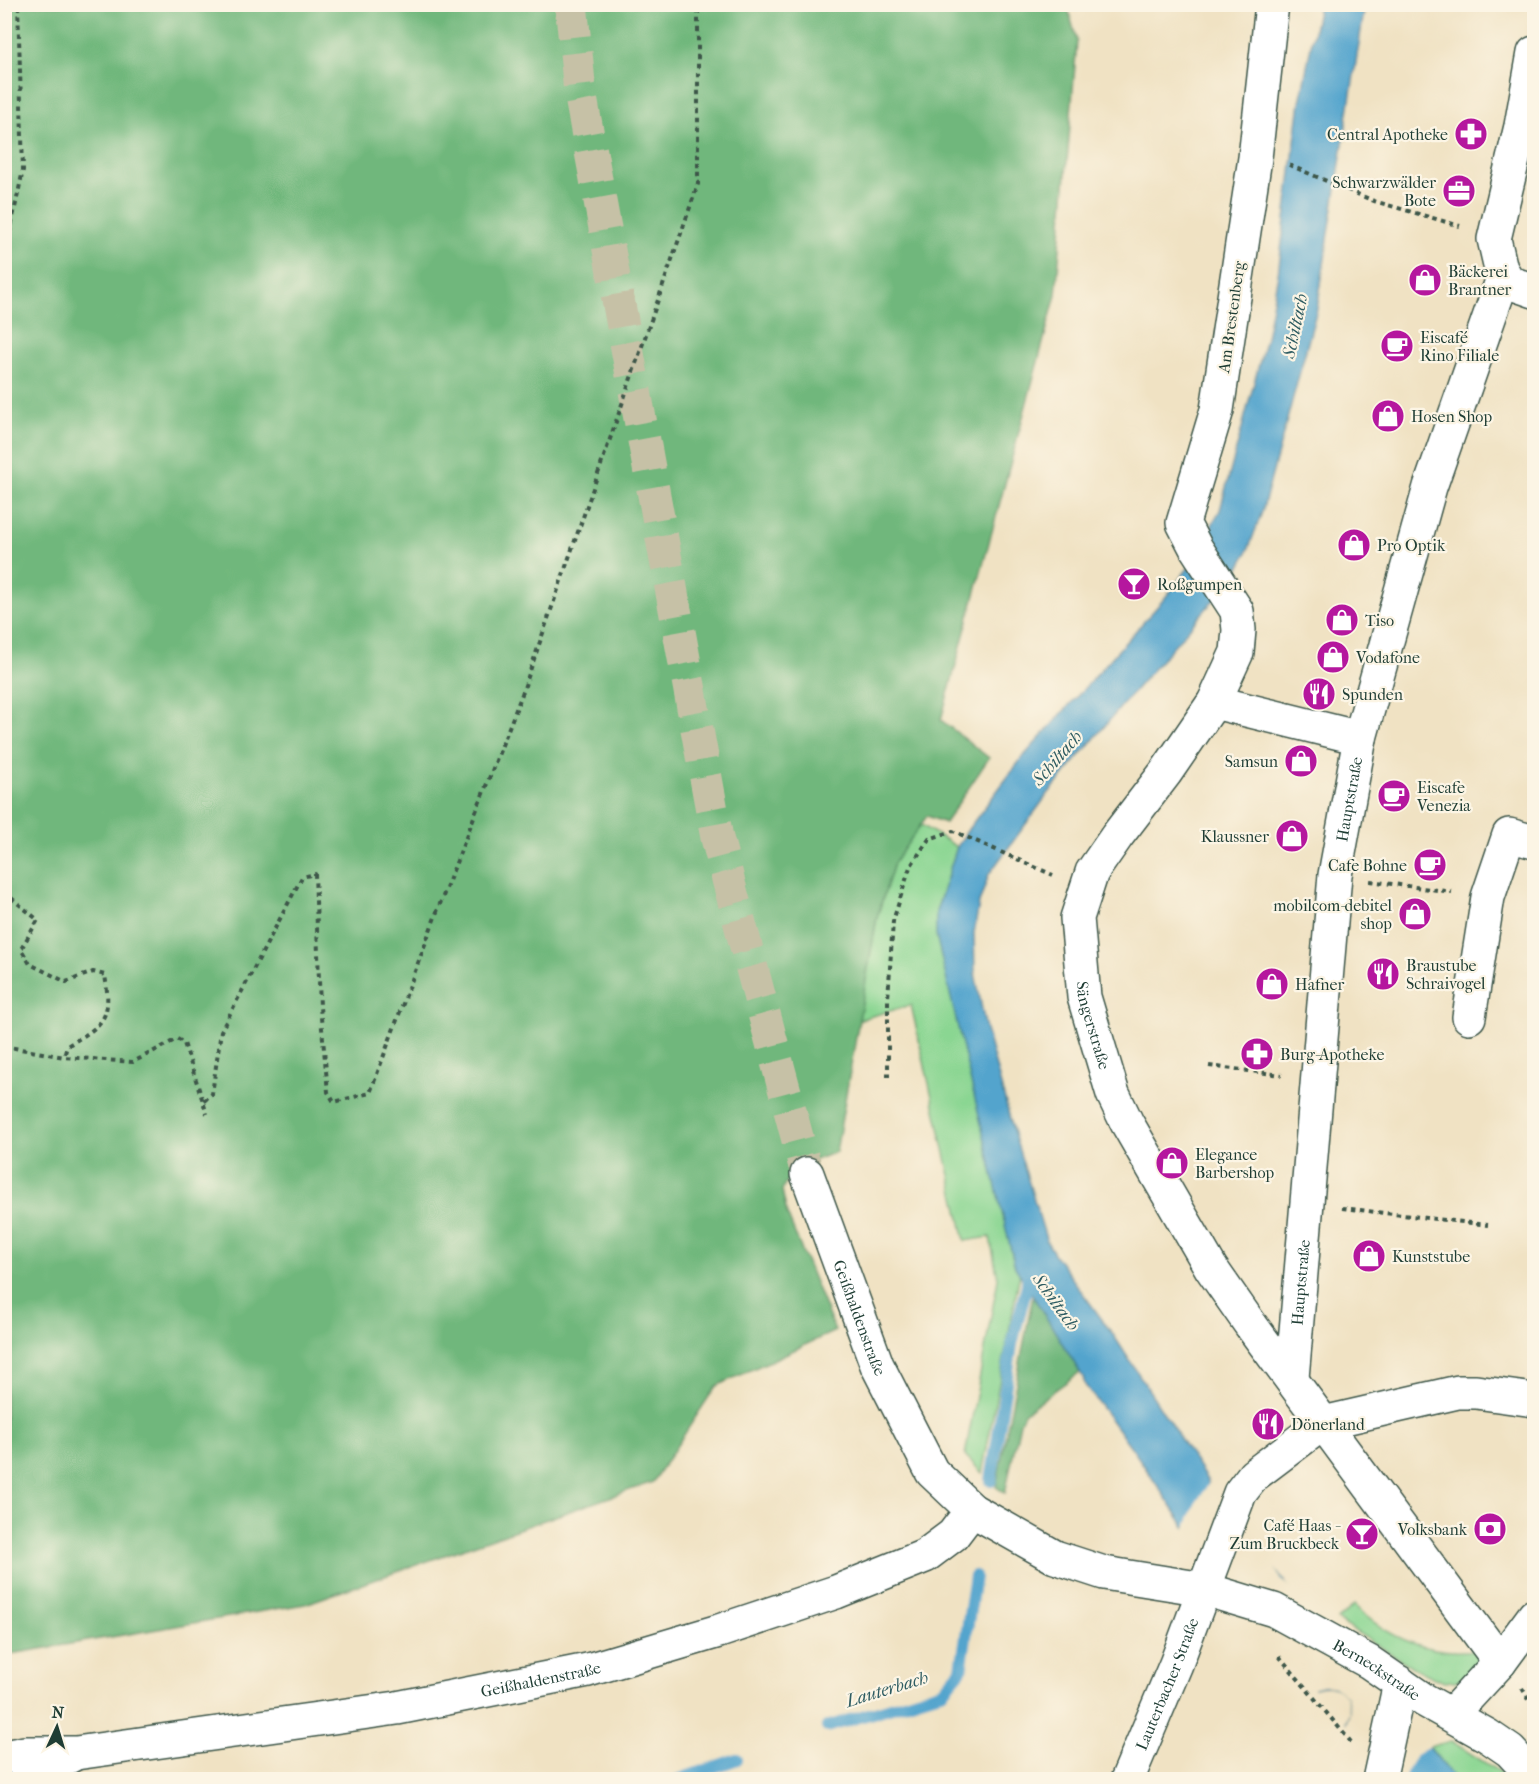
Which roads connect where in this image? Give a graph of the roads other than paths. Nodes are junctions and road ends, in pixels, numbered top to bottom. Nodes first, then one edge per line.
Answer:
1 (1272, 6) edge
2 (1534, 53) edge
3 (1528, 128) edge
4 (1504, 275) junction
5 (1534, 291) edge
6 (1237, 611) joint
7 (1214, 702) junction
8 (1360, 738) junction
9 (1534, 842) edge
10 (1469, 1017) dead end
11 (807, 1174) tunnel mouth
12 (1292, 1378) junction
13 (1534, 1400) edge
14 (1323, 1423) junction
15 (972, 1510) junction
16 (1207, 1580) junction
17 (1534, 1616) edge
18 (1500, 1662) junction
19 (1425, 1699) junction
20 (76, 1753) junction
21 (4, 1757) edge
22 (1381, 1773) edge
23 (1534, 1777) edge
24 (25, 1779) edge
25 (1127, 1779) edge

1 - 6 street, Am Brestenberg
2 - 3 street
3 - 4 street
4 - 5 street
4 - 8 street, Hauptstraße
6 - 7 street, Sängerstraße
7 - 8 street
7 - 12 street, Sängerstraße
8 - 12 street, Hauptstraße
9 - 10 street
11 - 15 street, Geißhaldenstraße
12 - 14 street, Sängerstraße
13 - 14 street
14 - 16 street, Lauterbacher Straße
14 - 18 street
15 - 16 street, Geißhaldenstraße
15 - 20 street, Geißhaldenstraße
16 - 19 street, Berneckstraße
16 - 25 street, Lauterbacher Straße
17 - 18 street
18 - 19 street
19 - 22 street
19 - 23 street, Berneckstraße
20 - 21 street, Geißhaldenstraße
20 - 24 street, Geißhaldenstraße

